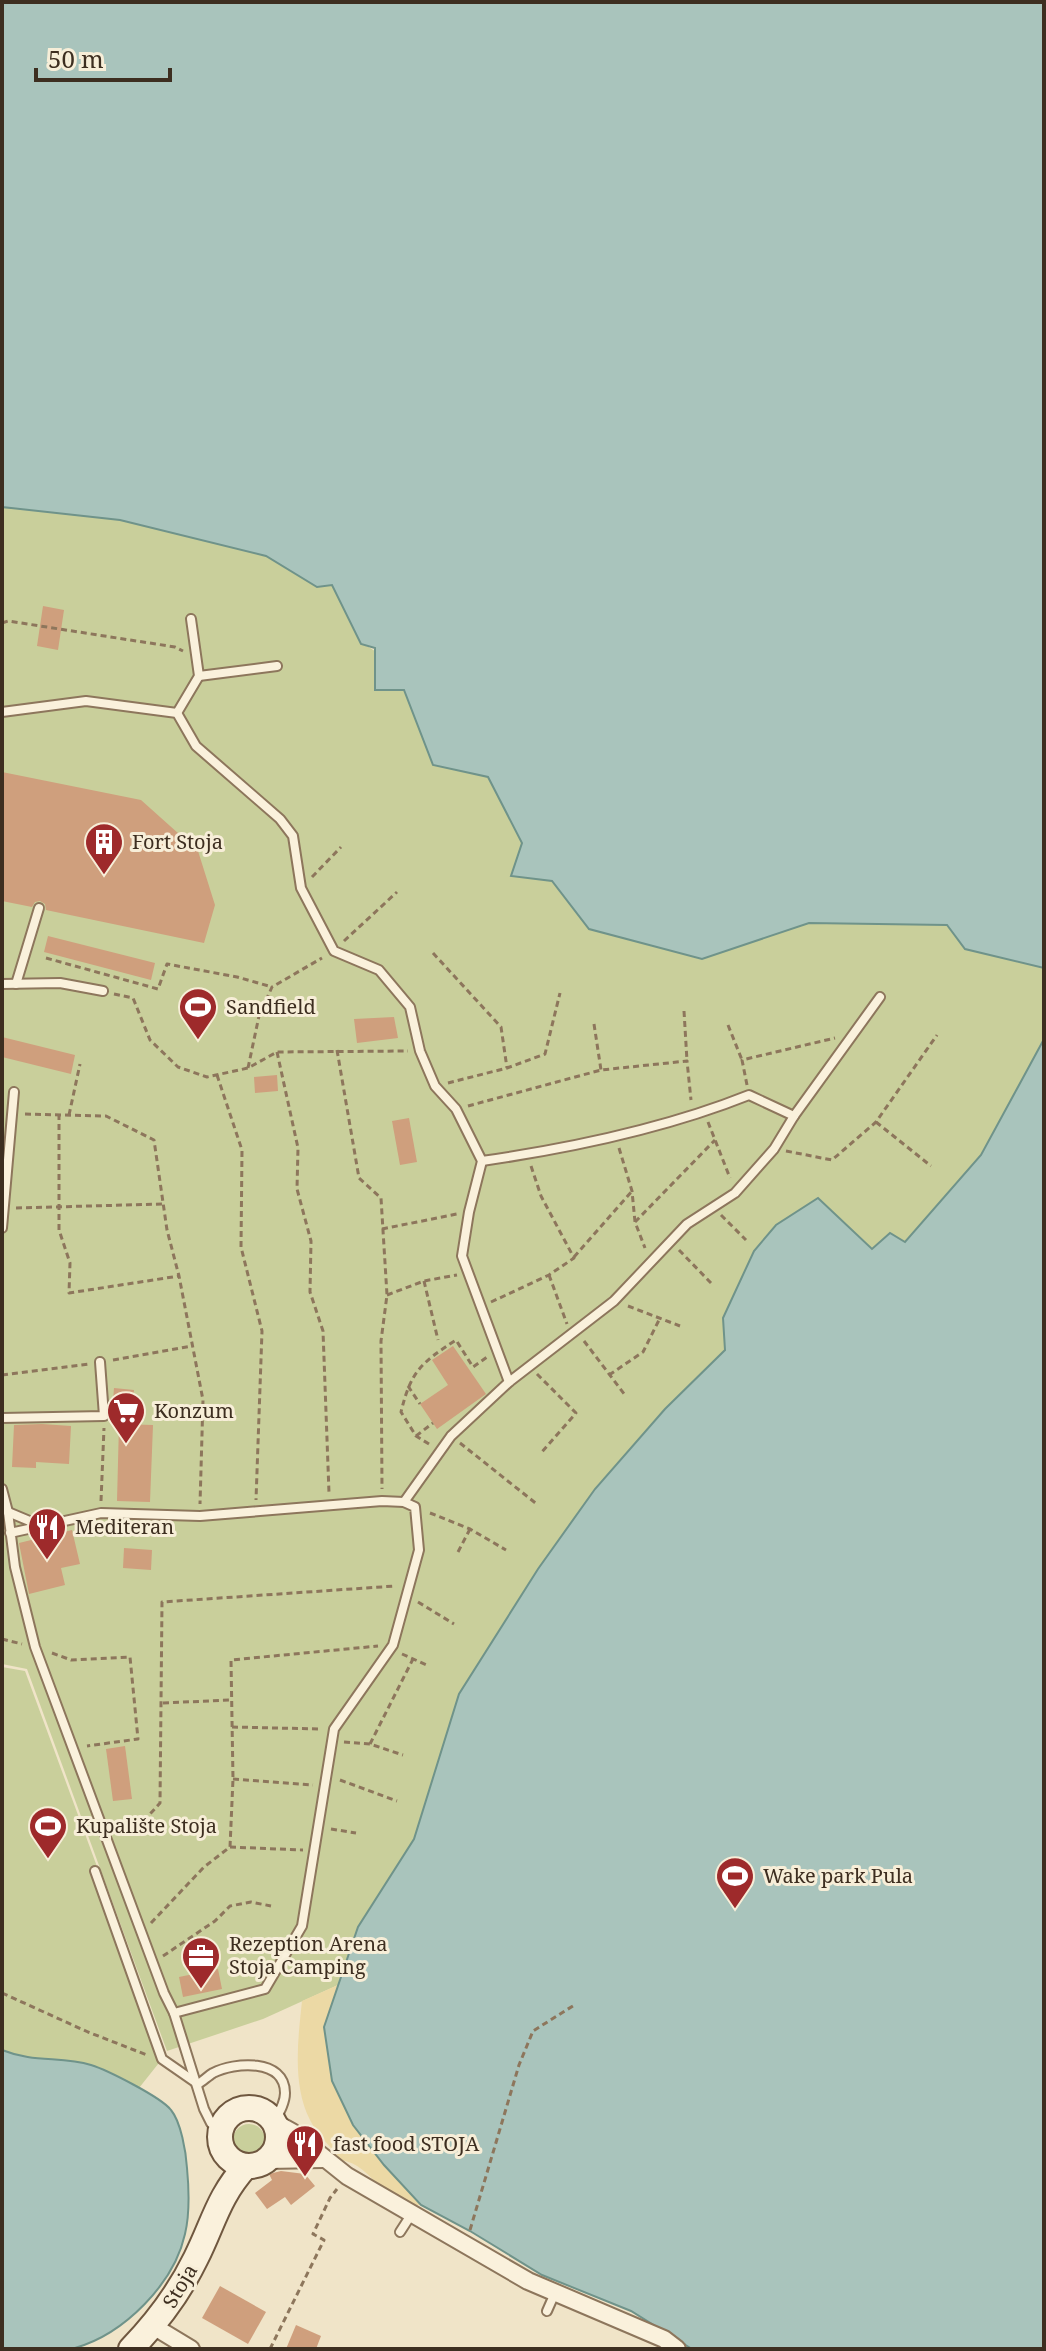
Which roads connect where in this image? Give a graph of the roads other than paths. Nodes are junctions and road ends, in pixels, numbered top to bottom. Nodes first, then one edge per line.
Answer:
1 (191, 619) dead end
2 (277, 666) dead end
3 (199, 676) junction
4 (2, 712) edge
5 (177, 713) junction
6 (39, 908) dead end
7 (2, 984) edge
8 (16, 984) junction
9 (103, 991) road end
10 (880, 997) dead end
11 (14, 1092) dead end
12 (794, 1116) junction
13 (482, 1161) junction
14 (4, 1208) edge
15 (2, 1228) edge
16 (100, 1362) dead end
17 (509, 1382) junction
18 (2, 1418) edge
19 (2, 1489) edge
20 (404, 1502) junction
21 (8, 1512) junction
22 (39, 1525) junction
23 (10, 1533) junction
24 (95, 1871) dead end
25 (174, 2013) junction
26 (198, 2084) junction
27 (274, 2122) junction
28 (221, 2139) junction
29 (323, 2159) junction
30 (257, 2163) junction
31 (214, 2213) junction
32 (411, 2215) junction
33 (400, 2232) dead end
34 (555, 2293) junction
35 (547, 2311) dead end
36 (153, 2326) junction
37 (131, 2349) edge
38 (191, 2349) edge
39 (677, 2349) edge

1 - 3 lane
2 - 3 lane
3 - 5 lane
4 - 5 lane
5 - 13 lane
6 - 8 lane
7 - 8 lane
8 - 9 lane
10 - 12 lane
11 - 14 lane
12 - 13 lane
12 - 17 lane
13 - 17 lane
14 - 15 lane
16 - 18 lane
17 - 20 lane
19 - 21 lane
20 - 22 lane
20 - 25 lane
21 - 22 lane
21 - 23 lane
22 - 23 lane
23 - 25 lane
24 - 26 lane
25 - 26 lane
26 - 27 lane
26 - 28 lane
27 - 28 main road
27 - 29 street
27 - 30 main road
28 - 30 main road
28 - 31 main road
29 - 30 street
29 - 32 street
30 - 31 main road
31 - 36 main road, Stoja
32 - 33 lane
32 - 34 street
34 - 35 lane
34 - 39 street
36 - 37 main road, Stoja
36 - 38 street

